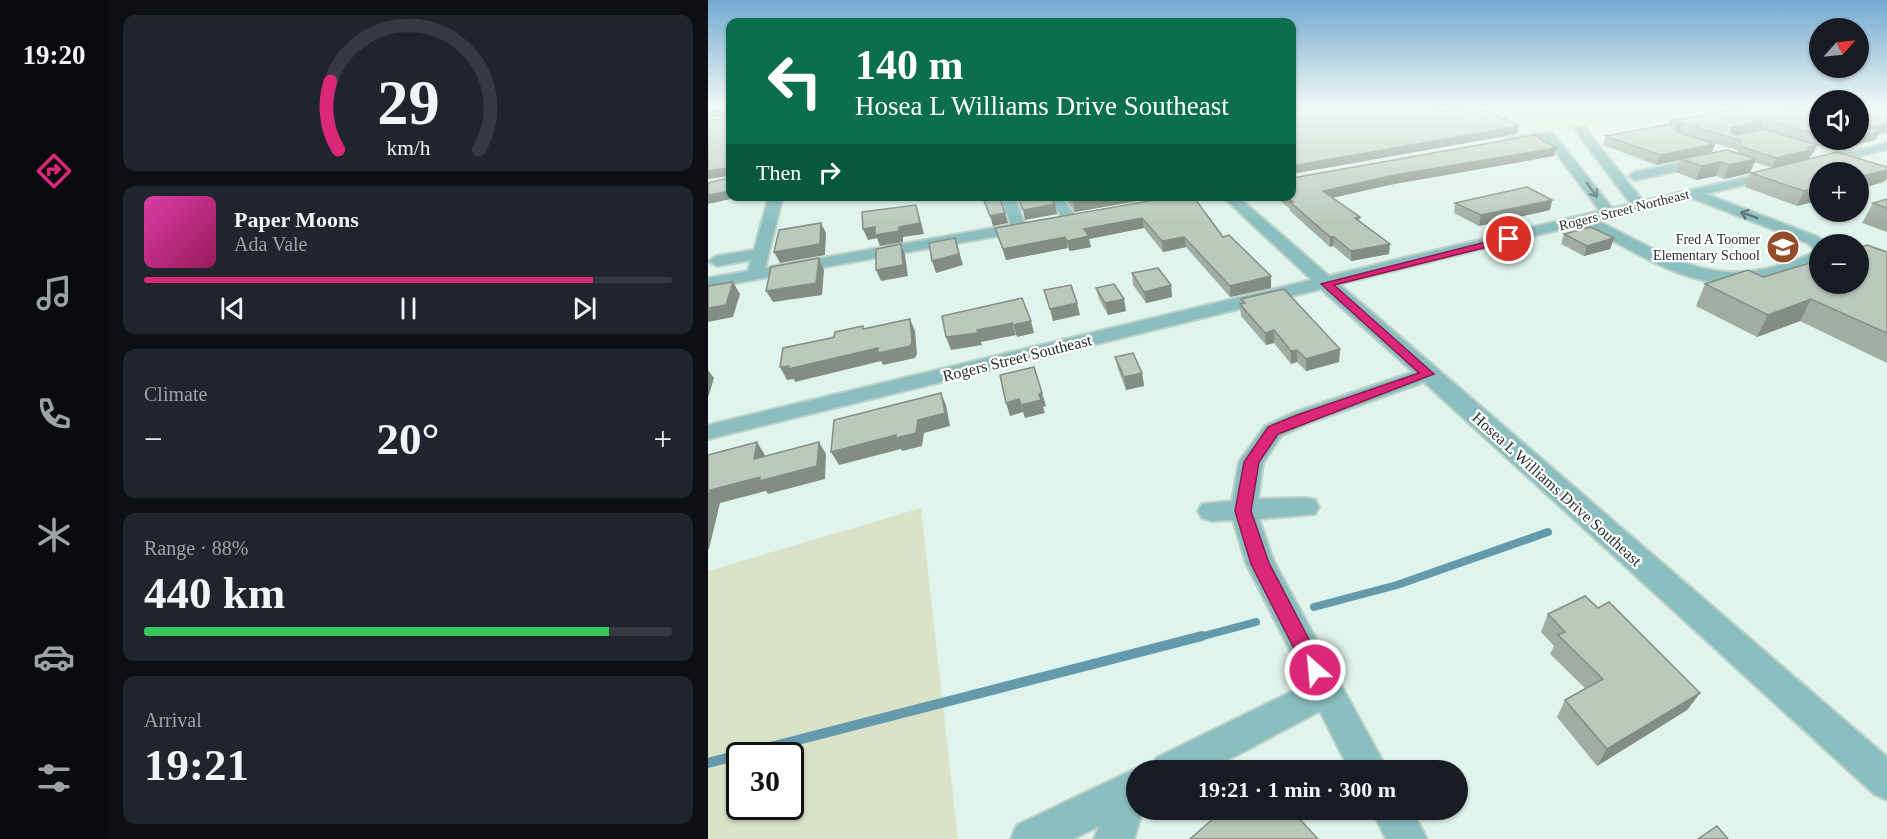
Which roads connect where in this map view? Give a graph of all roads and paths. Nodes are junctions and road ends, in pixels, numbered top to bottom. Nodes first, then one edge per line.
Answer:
1 (1557, 145) edge
2 (1593, 145) edge
3 (1884, 147) edge
4 (1819, 151) edge
5 (1723, 157) edge
6 (1840, 157) junction
7 (1744, 165) edge
8 (1772, 174) junction
9 (1635, 176) dead end
10 (1692, 193) junction
11 (775, 201) edge
12 (1058, 201) edge
13 (1175, 201) edge
14 (1234, 201) edge
15 (1010, 203) dead end
16 (1149, 206) edge
17 (1640, 206) junction
18 (1609, 214) junction
19 (1586, 220) junction
20 (768, 225) junction
21 (1019, 228) junction
22 (747, 229) dead end
23 (1809, 238) edge
24 (1509, 239) junction
25 (1526, 246) dead end
26 (761, 254) junction
27 (1809, 260) edge
28 (717, 261) dead end
29 (755, 274) junction
30 (708, 283) edge
31 (1326, 284) junction
32 (1428, 374) junction
33 (708, 432) edge
34 (1306, 507) dead end
35 (1211, 511) dead end
36 (1243, 511) junction
37 (1326, 691) junction
38 (1191, 760) edge
39 (1364, 760) edge
40 (1887, 781) edge
41 (1126, 793) edge
42 (1126, 809) edge
43 (1397, 820) edge
44 (1031, 839) edge
45 (1114, 839) edge
46 (1407, 839) edge

1 -> 18 street
2 - 17 street
3 - 6 street, Rogers Street Northeast
4 - 6 street
5 - 9 street
6 - 8 street, Rogers Street Northeast
7 - 8 street
8 - 10 street, Rogers Street Northeast
10 - 17 street, Rogers Street Northeast
23 -> 10 street
11 - 20 street
12 - 21 street
13 - 16 street
14 - 31 street, Hosea L Williams Drive Southeast
15 - 21 street
17 - 18 street, Rogers Street Northeast
18 - 19 street, Rogers Street Northeast
19 - 24 street, Rogers Street Northeast
19 - 27 street
20 - 22 street
20 - 26 street
21 - 29 street
24 - 25 street
24 - 31 street, Rogers Street Northeast
26 - 28 street
26 - 29 street
29 - 30 street
31 - 32 street, Hosea L Williams Drive Southeast
31 - 33 street, Rogers Street Southeast
32 - 36 street
32 - 40 street, Hosea L Williams Drive Southeast
34 - 36 street
35 - 36 street
36 - 37 street
37 - 38 street
37 - 39 street
41 - 44 street
42 - 45 street
43 - 46 street

